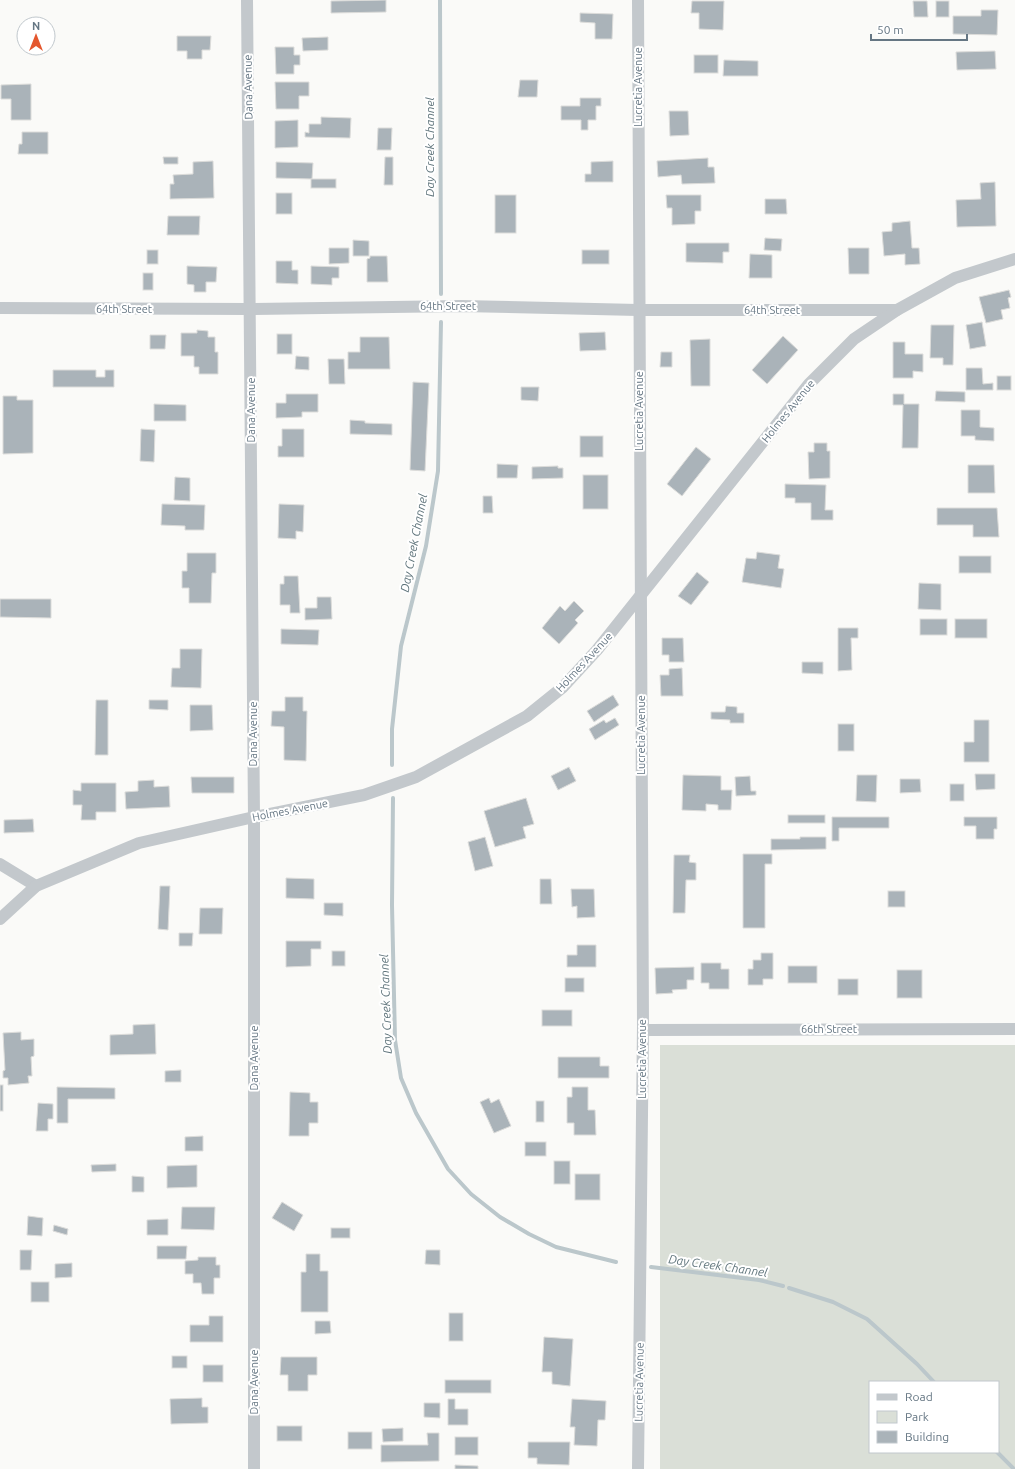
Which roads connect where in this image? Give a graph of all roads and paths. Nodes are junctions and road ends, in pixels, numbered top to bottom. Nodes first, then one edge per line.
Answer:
1 (247, 0) edge
2 (638, 0) edge
3 (1015, 259) edge
4 (0, 308) edge
5 (250, 309) junction
6 (638, 310) junction
7 (896, 310) junction
8 (640, 598) junction
9 (254, 817) junction
10 (0, 864) edge
11 (36, 886) junction
12 (0, 919) edge
13 (1015, 1029) edge
14 (643, 1030) junction
15 (254, 1469) edge
16 (638, 1469) edge

1 - 5 street, Dana Avenue
2 - 6 street, Lucretia Avenue
3 - 7 street, Holmes Avenue
4 - 5 street, 64th Street
5 - 6 street, 64th Street
5 - 9 street, Dana Avenue
6 - 7 street, 64th Street
6 - 8 street, Lucretia Avenue
7 - 8 street, Holmes Avenue
8 - 9 street, Holmes Avenue
8 - 14 street, Lucretia Avenue
9 - 11 street, Holmes Avenue
9 - 15 street, Dana Avenue
10 - 11 street
11 - 12 street, Holmes Avenue
13 - 14 street, 66th Street
14 - 16 street, Lucretia Avenue

